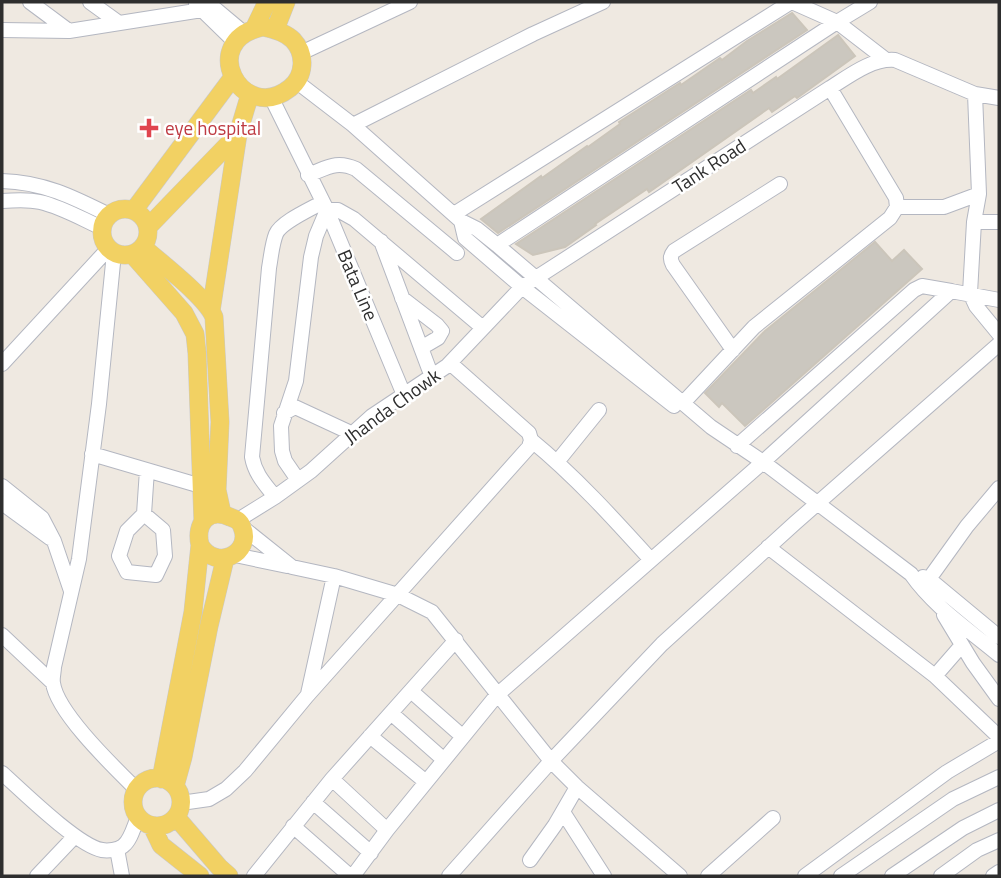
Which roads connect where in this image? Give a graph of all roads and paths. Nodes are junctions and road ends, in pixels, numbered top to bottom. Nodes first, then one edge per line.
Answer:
1 (30, 2) edge
2 (90, 2) edge
3 (267, 2) edge
4 (286, 2) edge
5 (410, 2) edge
6 (603, 2) edge
7 (792, 2) edge
8 (870, 2) edge
9 (201, 4) edge
10 (837, 22) junction
11 (119, 23) junction
12 (2, 30) edge
13 (275, 30) junction
14 (69, 31) junction
15 (244, 35) junction
16 (301, 53) junction
17 (885, 59) junction
18 (233, 77) junction
19 (298, 82) junction
20 (830, 88) junction
21 (250, 94) junction
22 (975, 94) junction
23 (271, 97) junction
24 (999, 98) edge
25 (353, 125) junction
26 (238, 134) junction
27 (309, 175) junction
28 (2, 181) edge
29 (780, 184) dead end
30 (979, 194) junction
31 (2, 201) edge
32 (325, 206) junction
33 (897, 207) junction
34 (134, 210) junction
35 (457, 218) junction
36 (105, 221) junction
37 (974, 222) junction
38 (999, 222) edge
39 (149, 226) junction
40 (381, 241) junction
41 (498, 245) junction
42 (111, 251) junction
43 (138, 251) junction
44 (457, 253) dead end
45 (536, 278) junction
46 (522, 287) junction
47 (951, 291) junction
48 (970, 293) junction
49 (401, 297) junction
50 (999, 300) edge
51 (211, 311) junction
52 (483, 328) junction
53 (999, 334) edge
54 (999, 344) edge
55 (421, 348) junction
56 (733, 350) junction
57 (450, 363) junction
58 (2, 364) edge
59 (432, 377) junction
60 (404, 395) junction
61 (684, 402) junction
62 (599, 410) dead end
63 (284, 413) junction
64 (711, 427) junction
65 (351, 433) junction
66 (531, 440) junction
67 (737, 446) junction
68 (92, 454) junction
69 (556, 462) junction
70 (763, 462) junction
71 (147, 470) junction
72 (298, 480) junction
73 (201, 485) junction
74 (2, 486) edge
75 (999, 488) edge
76 (275, 497) junction
77 (2, 503) edge
78 (817, 504) junction
79 (144, 514) dead end
80 (234, 520) junction
81 (203, 522) junction
82 (54, 541) junction
83 (200, 545) junction
84 (768, 547) junction
85 (230, 557) junction
86 (651, 559) junction
87 (292, 567) junction
88 (911, 574) junction
89 (334, 576) junction
90 (929, 579) junction
91 (71, 592) junction
92 (398, 595) junction
93 (937, 605) junction
94 (2, 635) edge
95 (999, 636) edge
96 (456, 640) junction
97 (961, 645) junction
98 (999, 654) edge
99 (935, 676) junction
100 (53, 683) junction
101 (411, 691) junction
102 (497, 695) junction
103 (307, 696) junction
104 (999, 699) edge
105 (391, 713) junction
106 (370, 736) junction
107 (462, 736) junction
108 (999, 739) edge
109 (443, 759) junction
110 (551, 761) junction
111 (2, 773) edge
112 (999, 777) edge
113 (332, 779) junction
114 (426, 782) junction
115 (168, 783) junction
116 (577, 787) junction
117 (137, 790) junction
118 (313, 802) junction
119 (179, 810) junction
120 (999, 810) edge
121 (563, 812) junction
122 (773, 818) dead end
123 (145, 822) junction
124 (293, 826) junction
125 (387, 830) junction
126 (75, 836) junction
127 (999, 840) edge
128 (117, 849) junction
129 (588, 852) junction
130 (371, 853) junction
131 (530, 860) dead end
132 (999, 872) edge
133 (37, 876) edge
134 (122, 876) edge
135 (200, 876) edge
136 (229, 876) edge
137 (254, 876) edge
138 (351, 876) edge
139 (449, 876) edge
140 (592, 876) edge
141 (604, 876) edge
142 (680, 876) edge
143 (708, 876) edge
144 (805, 876) edge
145 (841, 876) edge
146 (892, 876) edge
147 (941, 876) edge
148 (993, 876) edge

1 - 14 street
2 - 11 street
3 - 15 main road
4 - 13 main road
5 - 16 street
6 - 25 street
7 - 10 street
7 - 35 street
8 - 10 street
9 - 11 street
9 - 15 street
10 - 17 street
10 - 41 street
11 - 14 street
12 - 14 street
13 - 15 main road
13 - 16 main road
15 - 18 main road
16 - 19 main road
17 - 20 street, Tank Road
17 - 22 street
18 - 21 main road
18 - 34 main road
19 - 23 main road
19 - 25 street
20 - 33 street
20 - 45 street, Tank Road
21 - 23 main road
21 - 26 main road
22 - 24 street
22 - 30 street
23 - 27 street, Bata Line
25 - 35 street
26 - 39 main road
26 - 51 main road
27 - 32 street, Bata Line
27 - 44 street
28 - 36 street
29 - 56 street
30 - 33 street
30 - 37 street
31 - 36 street
32 - 40 street
32 - 60 street, Bata Line
32 - 63 street
32 - 76 street
33 - 56 street
34 - 36 main road
34 - 39 main road
35 - 41 street
35 - 46 street
36 - 42 main road
37 - 38 street
37 - 48 street
39 - 43 main road
40 - 49 street
40 - 52 street
41 - 45 street
42 - 43 main road
42 - 58 street
42 - 68 street
43 - 51 main road
43 - 73 main road
45 - 46 street, Jhanda Chowk
45 - 61 street
46 - 52 street, Jhanda Chowk
46 - 64 street
47 - 48 street
47 - 67 street
47 - 70 street
48 - 50 street
48 - 53 street
49 - 55 street
49 - 55 street
51 - 80 main road
52 - 57 street, Jhanda Chowk
54 - 78 street
55 - 59 street
56 - 61 street
57 - 59 street, Jhanda Chowk
57 - 66 street
59 - 60 street, Jhanda Chowk
60 - 65 street, Jhanda Chowk
61 - 64 street
62 - 69 street
63 - 65 street
63 - 72 street
64 - 67 street
65 - 72 street, Jhanda Chowk
66 - 69 street
66 - 92 street
67 - 70 street
68 - 71 street
68 - 91 street
69 - 86 street
70 - 78 street
70 - 86 street
71 - 73 street
71 - 79 street
72 - 76 street, Jhanda Chowk
73 - 81 main road
74 - 82 street
75 - 90 street
76 - 80 street, Jhanda Chowk
77 - 82 street
78 - 84 street
78 - 88 street
80 - 81 main road
80 - 85 main road
80 - 87 street
81 - 83 main road
82 - 91 street
83 - 85 main road
83 - 115 main road
84 - 99 street
84 - 110 street
85 - 87 street
85 - 115 main road
86 - 102 street
87 - 89 street
88 - 90 street
88 - 93 street
89 - 92 street
89 - 103 street
90 - 95 street
91 - 100 street
92 - 96 street
92 - 103 street
93 - 97 street
93 - 98 street
94 - 100 street
96 - 101 street
96 - 102 street
97 - 99 street
97 - 104 street
99 - 108 street
100 - 117 street
101 - 105 street
101 - 107 street
102 - 107 street
102 - 110 street
103 - 119 street
105 - 106 street
105 - 109 street
106 - 113 street
106 - 114 street
107 - 109 street
108 - 144 street
109 - 114 street
110 - 116 street
110 - 139 street
111 - 126 street
112 - 145 street
113 - 118 street
113 - 125 street
114 - 125 street
115 - 117 main road
115 - 119 main road
116 - 121 street
116 - 142 street
117 - 123 main road
118 - 124 street
118 - 130 street
119 - 123 main road
119 - 136 main road
120 - 146 street
121 - 129 street
121 - 131 street
122 - 143 street
123 - 128 street
123 - 135 main road
124 - 137 street
124 - 138 street
125 - 130 street
126 - 128 street
126 - 133 street
127 - 147 street
128 - 134 street
129 - 140 street
129 - 141 street
130 - 138 street
132 - 148 street

